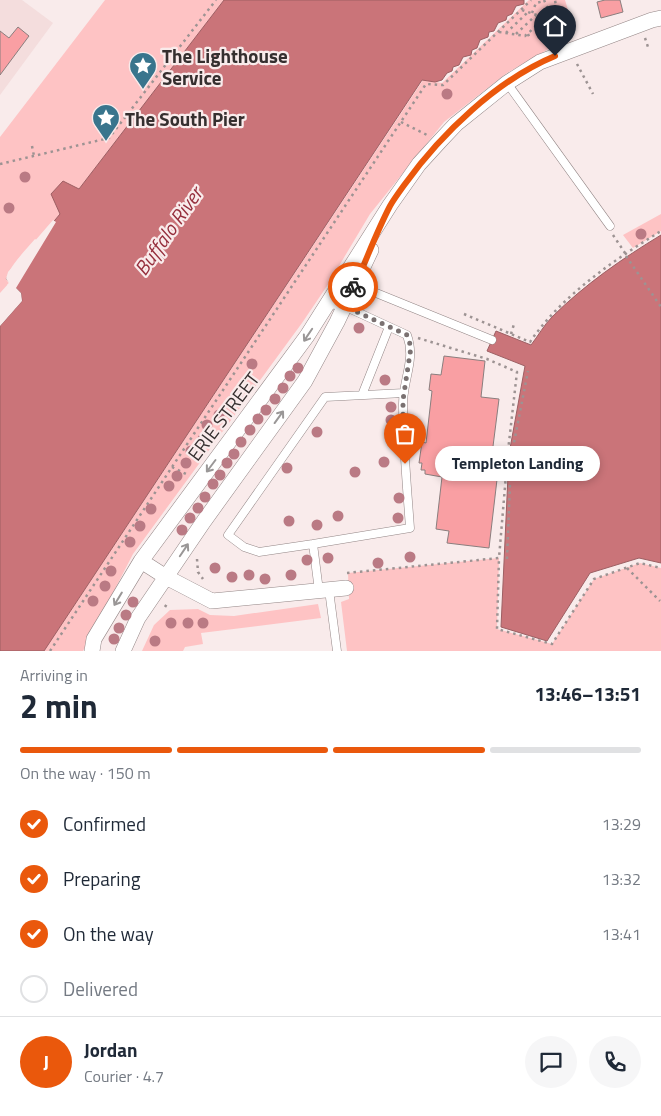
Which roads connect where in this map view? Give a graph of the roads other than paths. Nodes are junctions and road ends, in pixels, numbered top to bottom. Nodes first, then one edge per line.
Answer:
1 (661, 18) edge
2 (507, 83) junction
3 (609, 227) road end
4 (348, 282) junction
5 (328, 304) junction
6 (344, 306) junction
7 (389, 327) junction
8 (492, 340) dead end
9 (404, 393) junction
10 (362, 395) junction
11 (313, 544) junction
12 (141, 560) junction
13 (166, 577) junction
14 (344, 581) road end
15 (324, 590) junction
16 (92, 651) edge
17 (124, 651) edge
18 (337, 651) edge

1 - 2 street, ERIE STREET
2 - 3 lane
2 - 4 street, ERIE STREET
4 - 5 street, ERIE STREET
4 - 6 street, ERIE STREET
4 - 8 lane
5 - 6 lane
5 -> 12 street, ERIE STREET
6 - 7 lane
13 -> 6 street, ERIE STREET
7 - 9 lane
7 - 10 lane
9 - 10 lane
9 - 11 lane
10 - 11 lane
11 - 15 lane
12 - 13 street
12 -> 16 street, ERIE STREET
13 - 15 street
13 - 17 street, ERIE STREET
14 - 15 street
15 - 18 lane

